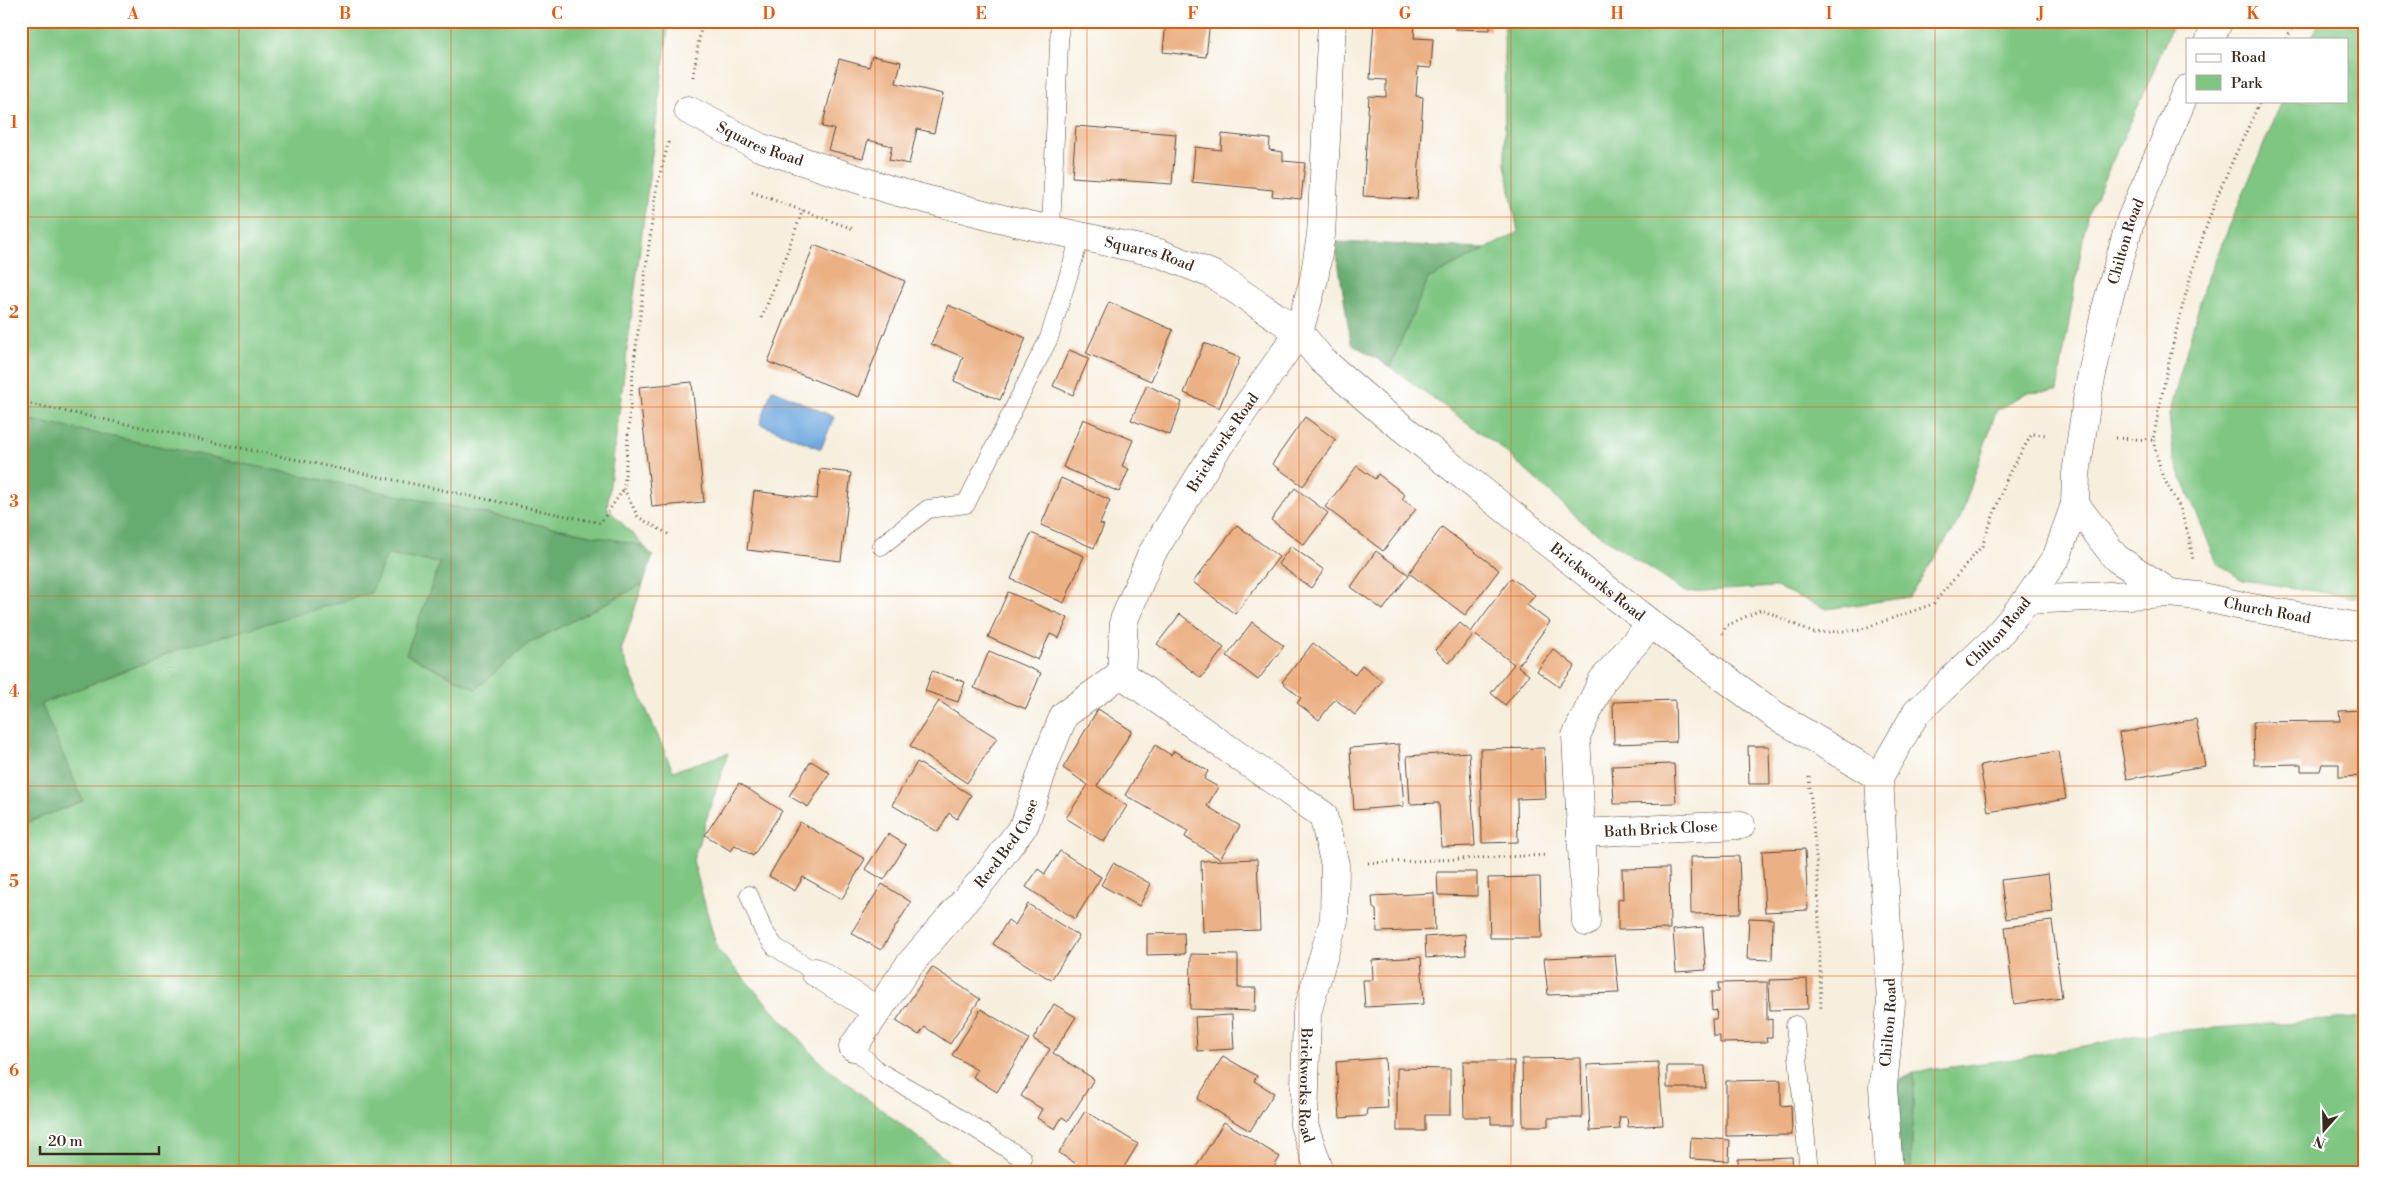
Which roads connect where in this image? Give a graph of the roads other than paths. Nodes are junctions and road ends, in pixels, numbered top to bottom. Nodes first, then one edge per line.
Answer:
1 (1060, 21) edge
2 (1332, 21) edge
3 (2218, 21) edge
4 (2210, 38) edge
5 (2186, 91) edge
6 (688, 110) road end
7 (1051, 229) junction
8 (1081, 235) junction
9 (1299, 332) junction
10 (2075, 504) junction
11 (881, 546) dead end
12 (2170, 593) junction
13 (2027, 600) junction
14 (1651, 624) junction
15 (2365, 628) edge
16 (1121, 674) junction
17 (1879, 777) junction
18 (1741, 825) dead end
19 (1582, 843) junction
20 (749, 895) dead end
21 (1586, 922) dead end
22 (816, 972) joint
23 (878, 1011) junction
24 (1795, 1025) dead end
25 (853, 1047) joint
26 (1022, 1158) dead end
27 (1320, 1172) edge
28 (1809, 1172) edge
29 (1889, 1172) edge

1 - 7 lane
2 - 9 street
3 - 4 street
5 - 10 street, Chilton Road
6 - 7 street, Squares Road
7 - 8 street, Squares Road
8 - 9 street, Squares Road
8 - 11 lane
9 - 14 street, Brickworks Road
9 - 16 street, Brickworks Road
10 - 12 street, Church Road
10 - 13 street, Chilton Road
12 - 13 street, Church Road
12 - 15 street, Church Road
13 - 17 street, Chilton Road
14 - 17 street, Brickworks Road
14 - 19 street
16 - 23 street, Reed Bed Close
16 - 27 street, Brickworks Road
17 - 29 street, Chilton Road
18 - 19 street, Bath Brick Close
19 - 21 street
20 - 22 lane
22 - 23 street
23 - 25 street, Reed Bed Close
24 - 28 lane
25 - 26 lane

